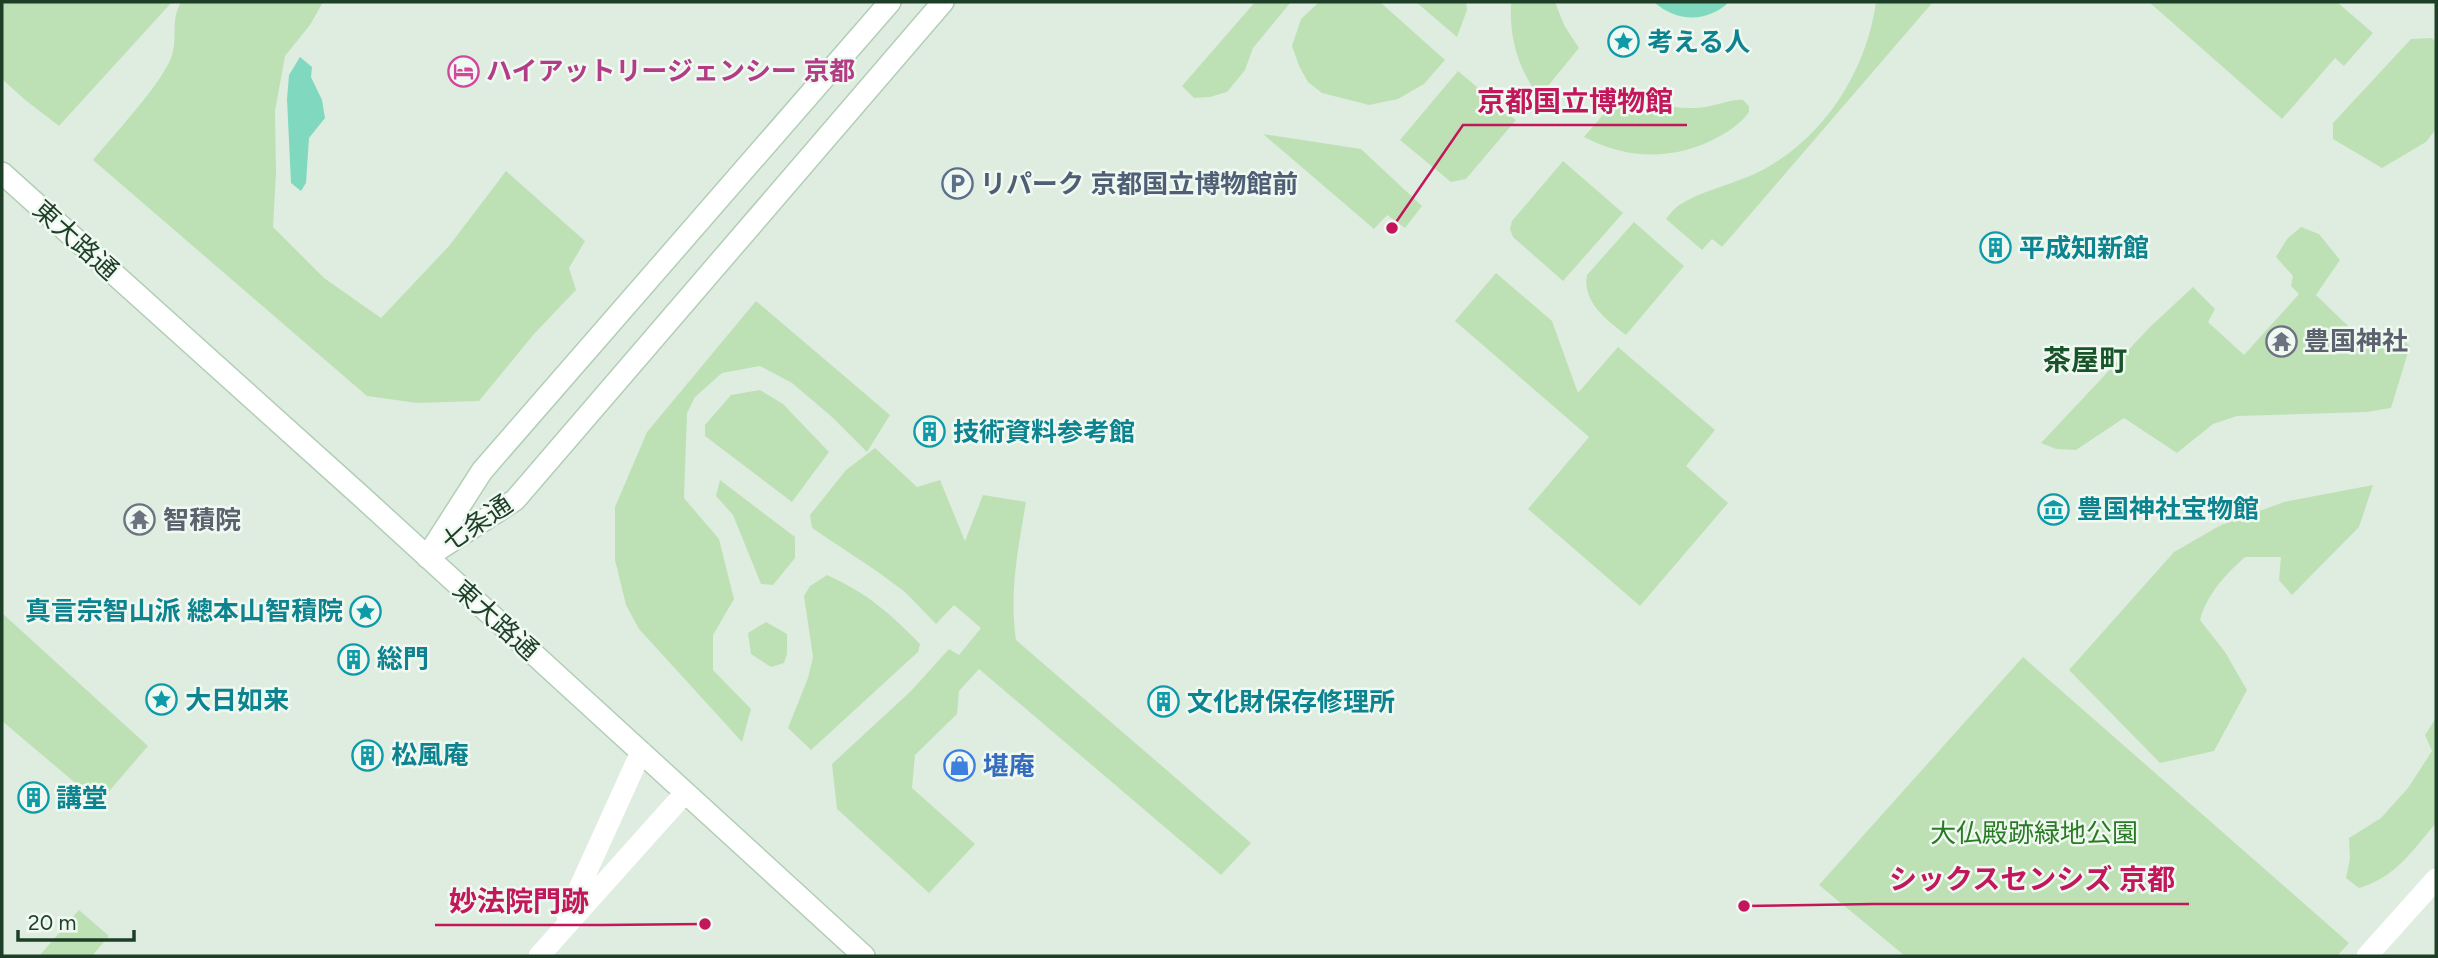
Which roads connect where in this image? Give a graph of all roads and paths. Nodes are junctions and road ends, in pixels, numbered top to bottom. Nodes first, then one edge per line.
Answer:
1 (890, 2) edge
2 (943, 2) edge
3 (2, 173) edge
4 (426, 557) junction
5 (641, 752) junction
6 (685, 793) junction
7 (2436, 879) edge
8 (558, 936) junction
9 (539, 956) edge
10 (864, 956) edge
11 (2367, 956) edge

1 - 4 main road, 七条通
2 - 4 main road, 七条通
3 - 4 main road, 東大路通
4 - 5 main road, 東大路通
5 - 6 main road, 東大路通
5 - 8 main road
6 - 8 main road
6 - 10 main road, 東大路通
7 - 11 main road
8 - 9 main road

